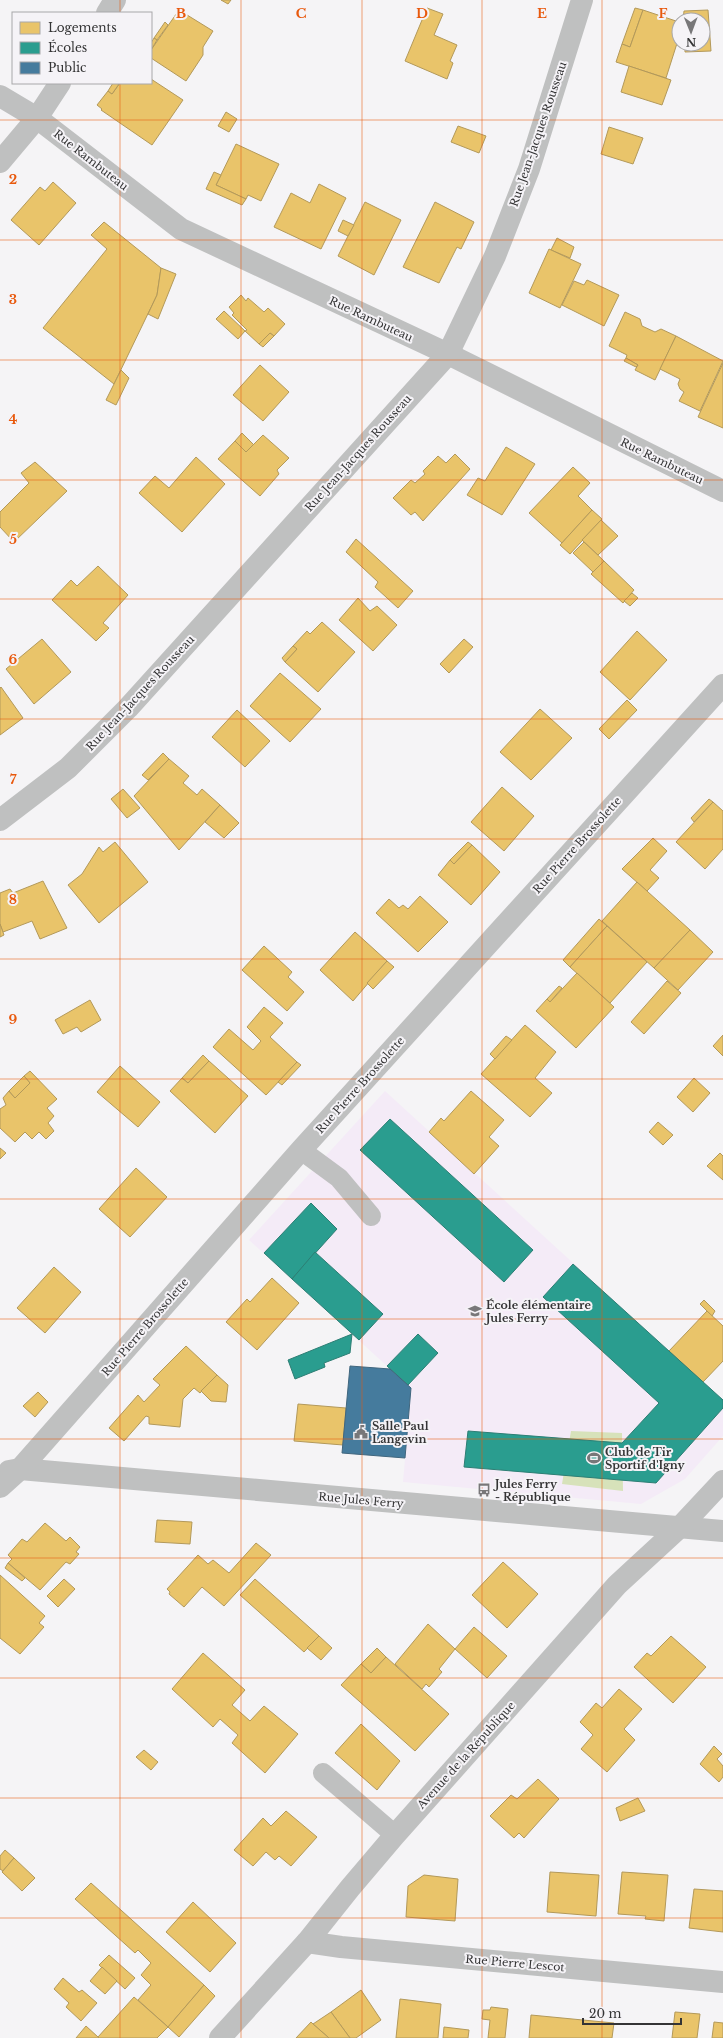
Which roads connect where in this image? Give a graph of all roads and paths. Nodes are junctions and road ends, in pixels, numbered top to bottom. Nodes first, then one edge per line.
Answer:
1 (115, 0) edge
2 (582, 0) edge
3 (108, 12) edge
4 (59, 84) edge
5 (0, 96) edge
6 (37, 118) junction
7 (0, 162) edge
8 (448, 354) junction
9 (723, 491) edge
10 (723, 685) edge
11 (0, 820) edge
12 (301, 1150) junction
13 (371, 1216) dead end
14 (10, 1471) edge
15 (723, 1481) edge
16 (0, 1487) edge
17 (680, 1527) junction
18 (723, 1531) edge
19 (323, 1773) dead end
20 (395, 1835) junction
21 (307, 1942) junction
22 (723, 1982) edge
23 (220, 2038) edge

1 - 3 street
2 - 8 street, Rue Jean-Jacques Rousseau
4 - 6 street
5 - 6 street, Rue Rambuteau
6 - 7 street
6 - 8 street, Rue Rambuteau
8 - 9 street, Rue Rambuteau
8 - 11 street, Rue Jean-Jacques Rousseau
10 - 12 street, Rue Pierre Brossolette
12 - 13 lane
12 - 14 street, Rue Pierre Brossolette
14 - 16 street, Rue Pierre Brossolette
14 - 17 street, Rue Jules Ferry
15 - 17 street, Avenue de la République
17 - 18 street, Rue Jules Ferry
17 - 20 street, Avenue de la République
19 - 20 lane
20 - 21 street, Avenue de la République
21 - 22 street, Rue Pierre Lescot
21 - 23 street, Avenue de la République

